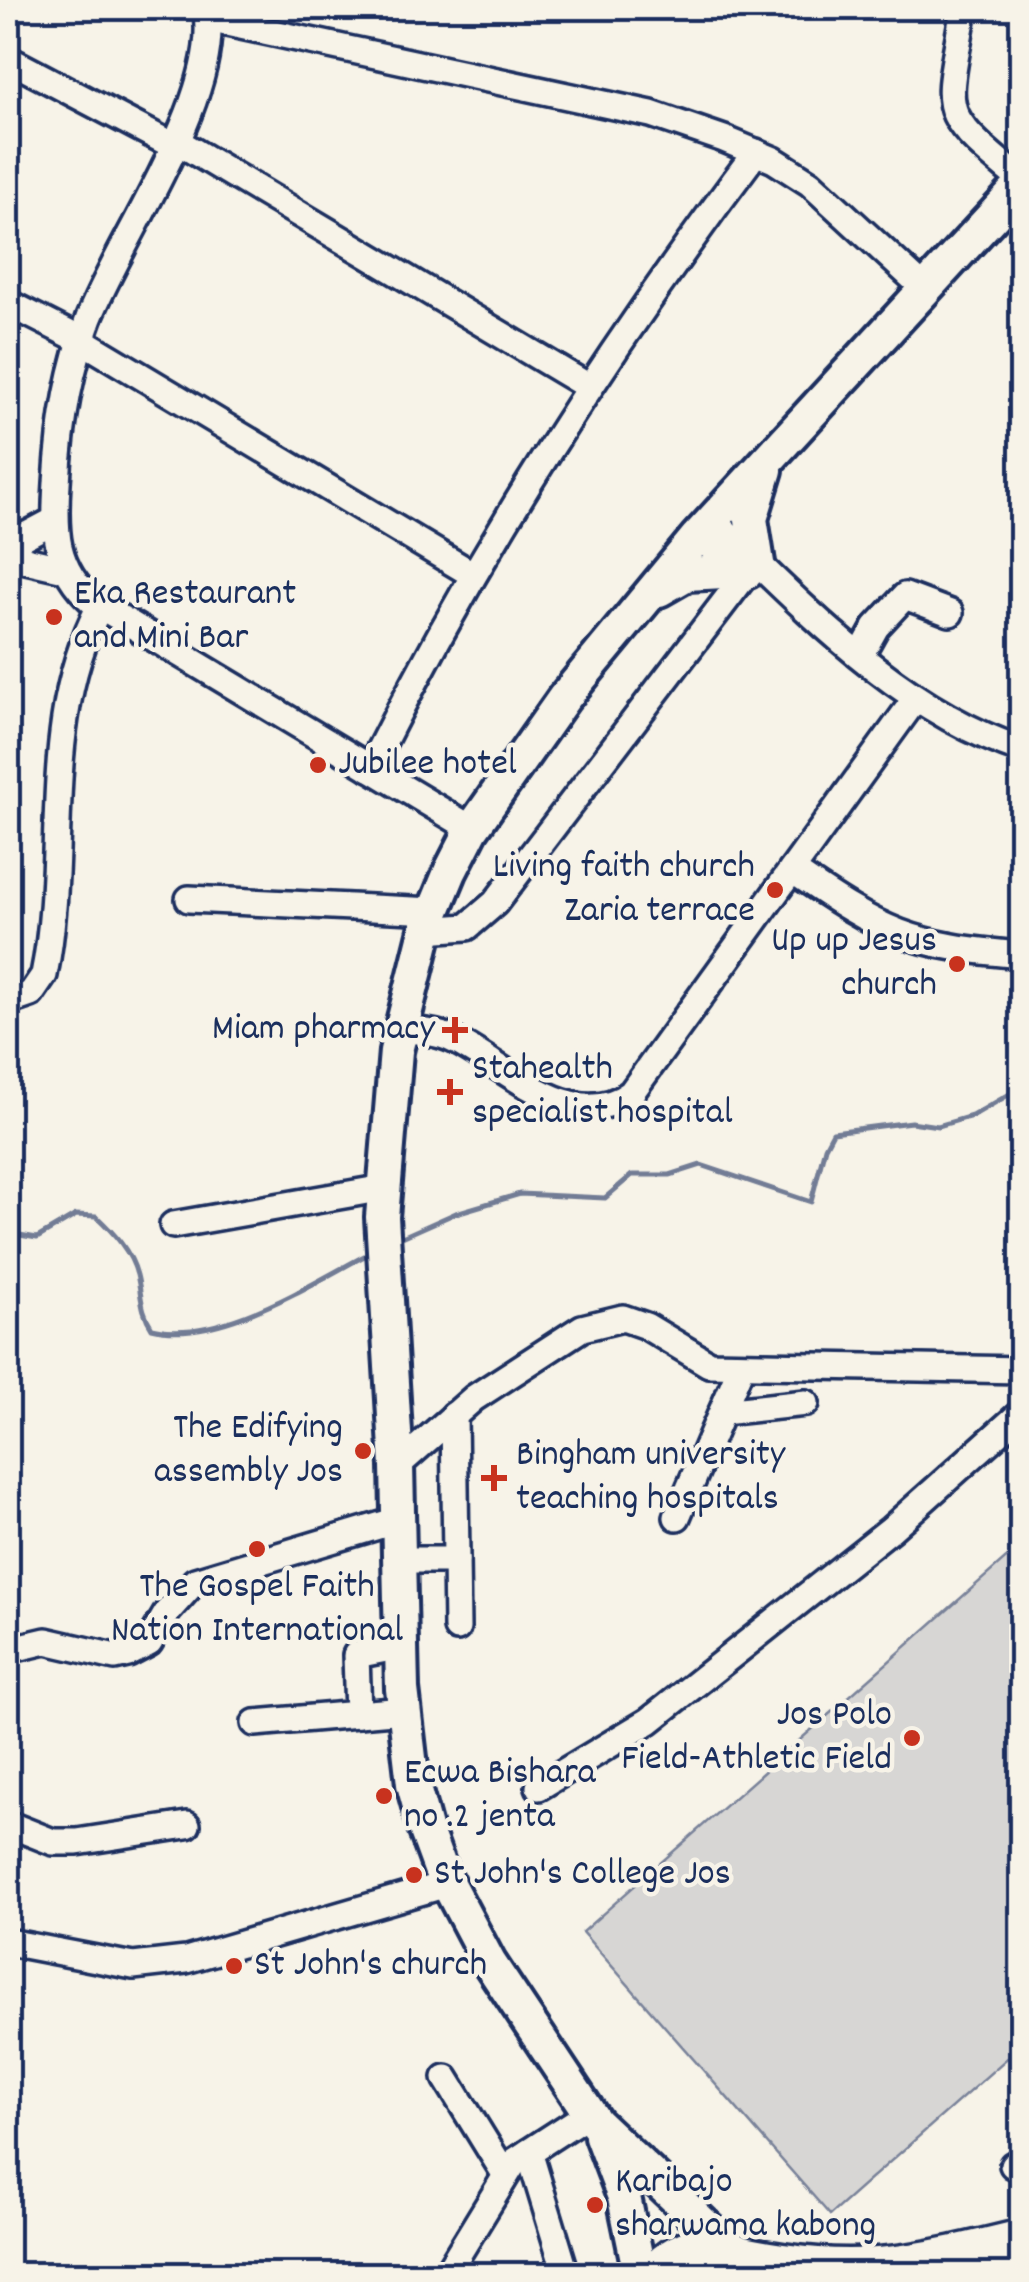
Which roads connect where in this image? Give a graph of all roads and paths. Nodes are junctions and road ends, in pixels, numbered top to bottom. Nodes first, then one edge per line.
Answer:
1 (964, 8) edge
2 (207, 13) edge
3 (8, 59) edge
4 (174, 142) junction
5 (756, 152) junction
6 (1022, 183) edge
7 (925, 289) junction
8 (8, 303) edge
9 (81, 340) junction
10 (588, 387) junction
11 (771, 456) junction
12 (55, 520) junction
13 (705, 529) junction
14 (8, 546) edge
15 (8, 556) edge
16 (65, 569) junction
17 (748, 569) junction
18 (472, 574) junction
19 (639, 604) junction
20 (100, 606) junction
21 (950, 613) dead end
22 (861, 654) junction
23 (916, 698) junction
24 (1022, 750) edge
25 (370, 768) junction
26 (472, 829) junction
27 (792, 870) junction
28 (189, 899) dead end
29 (430, 920) junction
30 (1022, 955) edge
31 (8, 1002) edge
32 (401, 1030) junction
33 (383, 1202) junction
34 (172, 1225) dead end
35 (741, 1367) junction
36 (1022, 1370) edge
37 (806, 1403) dead end
38 (722, 1412) junction
39 (1022, 1412) edge
40 (454, 1415) junction
41 (397, 1466) junction
42 (677, 1517) dead end
43 (398, 1520) junction
44 (399, 1560) junction
45 (456, 1560) junction
46 (456, 1628) dead end
47 (401, 1646) junction
48 (8, 1650) edge
49 (404, 1710) junction
50 (358, 1714) junction
51 (255, 1723) dead end
52 (539, 1787) dead end
53 (8, 1824) edge
54 (186, 1825) dead end
55 (447, 1884) junction
56 (8, 1942) edge
57 (446, 2078) dead end
58 (592, 2118) junction
59 (529, 2152) junction
60 (504, 2174) junction
61 (1022, 2240) edge
62 (744, 2260) edge
63 (1022, 2267) edge
64 (446, 2274) edge
65 (566, 2274) edge
66 (640, 2274) edge
67 (656, 2274) edge
68 (992, 2274) edge

1 - 6 street
2 - 4 street
2 - 5 street
3 - 4 street
4 - 9 street
4 - 10 street
5 - 7 street
5 - 10 street
6 - 7 main road
7 - 11 main road
8 - 9 street
9 - 12 street
9 - 18 street
10 - 18 street
11 - 13 main road
11 - 17 main road
12 - 14 street
12 - 16 street
13 - 17 street
13 - 19 main road
15 - 16 street
16 - 20 street
17 - 19 main road
17 - 22 street
17 - 29 street
18 - 25 street
19 - 26 main road
20 - 25 street
20 - 31 street
21 - 22 street
22 - 23 street
23 - 24 street
23 - 27 street
25 - 26 street
26 - 29 main road
27 - 30 street
27 - 32 street
28 - 29 street
29 - 32 main road
32 - 33 main road
33 - 34 street
33 - 41 main road
35 - 36 street
35 - 38 street
35 - 40 street
37 - 38 street
38 - 42 street
39 - 52 street
40 - 41 street
40 - 45 street
41 - 43 main road
43 - 44 main road
43 - 48 street
44 - 45 street
44 - 47 main road
45 - 46 street
47 - 49 main road
47 - 50 street
49 - 50 street
49 - 55 main road
50 - 51 street
53 - 54 street
55 - 56 street
55 - 58 main road
57 - 60 street
58 - 59 street
58 - 62 main road
58 - 66 main road
59 - 60 street
59 - 65 street
60 - 64 street
61 - 62 highway
62 - 67 highway
63 - 68 highway

